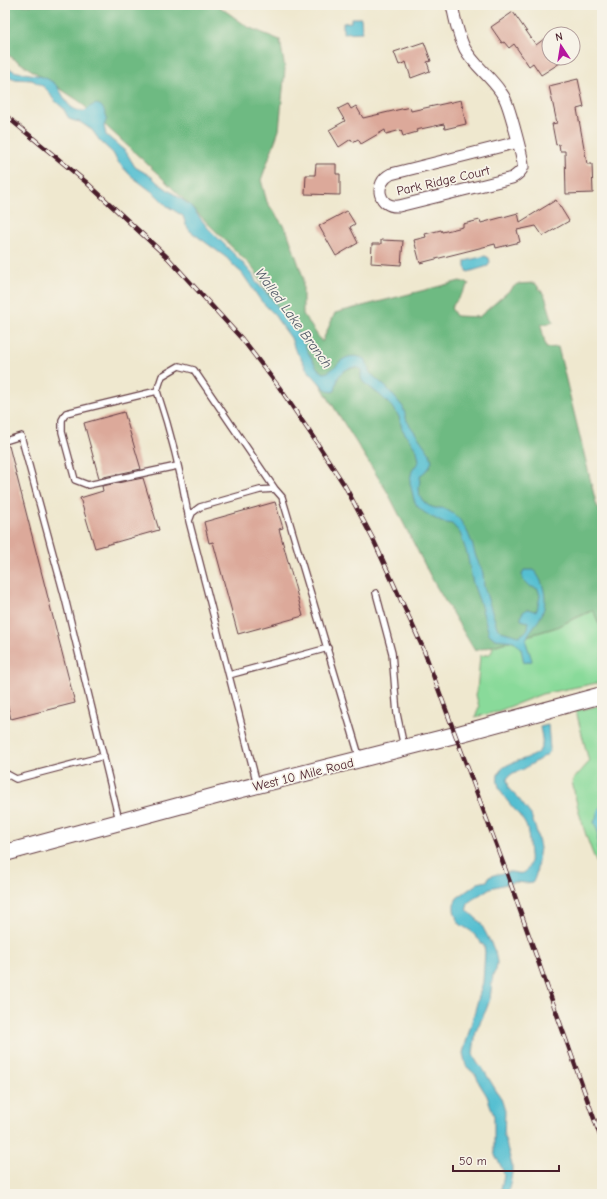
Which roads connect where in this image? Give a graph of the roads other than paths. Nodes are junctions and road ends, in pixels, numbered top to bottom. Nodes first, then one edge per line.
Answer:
1 (452, 5) edge
2 (518, 142) junction
3 (156, 391) junction
4 (5, 441) edge
5 (177, 466) junction
6 (275, 489) junction
7 (189, 521) junction
8 (376, 593) dead end
9 (328, 648) junction
10 (229, 674) junction
11 (602, 695) edge
12 (404, 748) junction
13 (104, 756) junction
14 (360, 759) junction
15 (5, 773) edge
16 (257, 785) junction
17 (119, 822) junction
18 (5, 853) edge

1 - 2 street, Park Ridge Court
2 - 2 street, Park Ridge Court
3 - 5 lane
3 - 5 lane
3 - 6 lane
4 - 13 lane
5 - 7 lane
6 - 7 lane
6 - 9 lane
7 - 10 lane
8 - 12 lane
9 - 10 lane
9 - 14 lane
10 - 16 lane
11 - 12 main road, West 10 Mile Road
12 - 14 main road, West 10 Mile Road
13 - 15 lane
13 - 17 lane
14 - 16 main road, West 10 Mile Road
16 - 17 main road, West 10 Mile Road
17 - 18 main road, West 10 Mile Road

